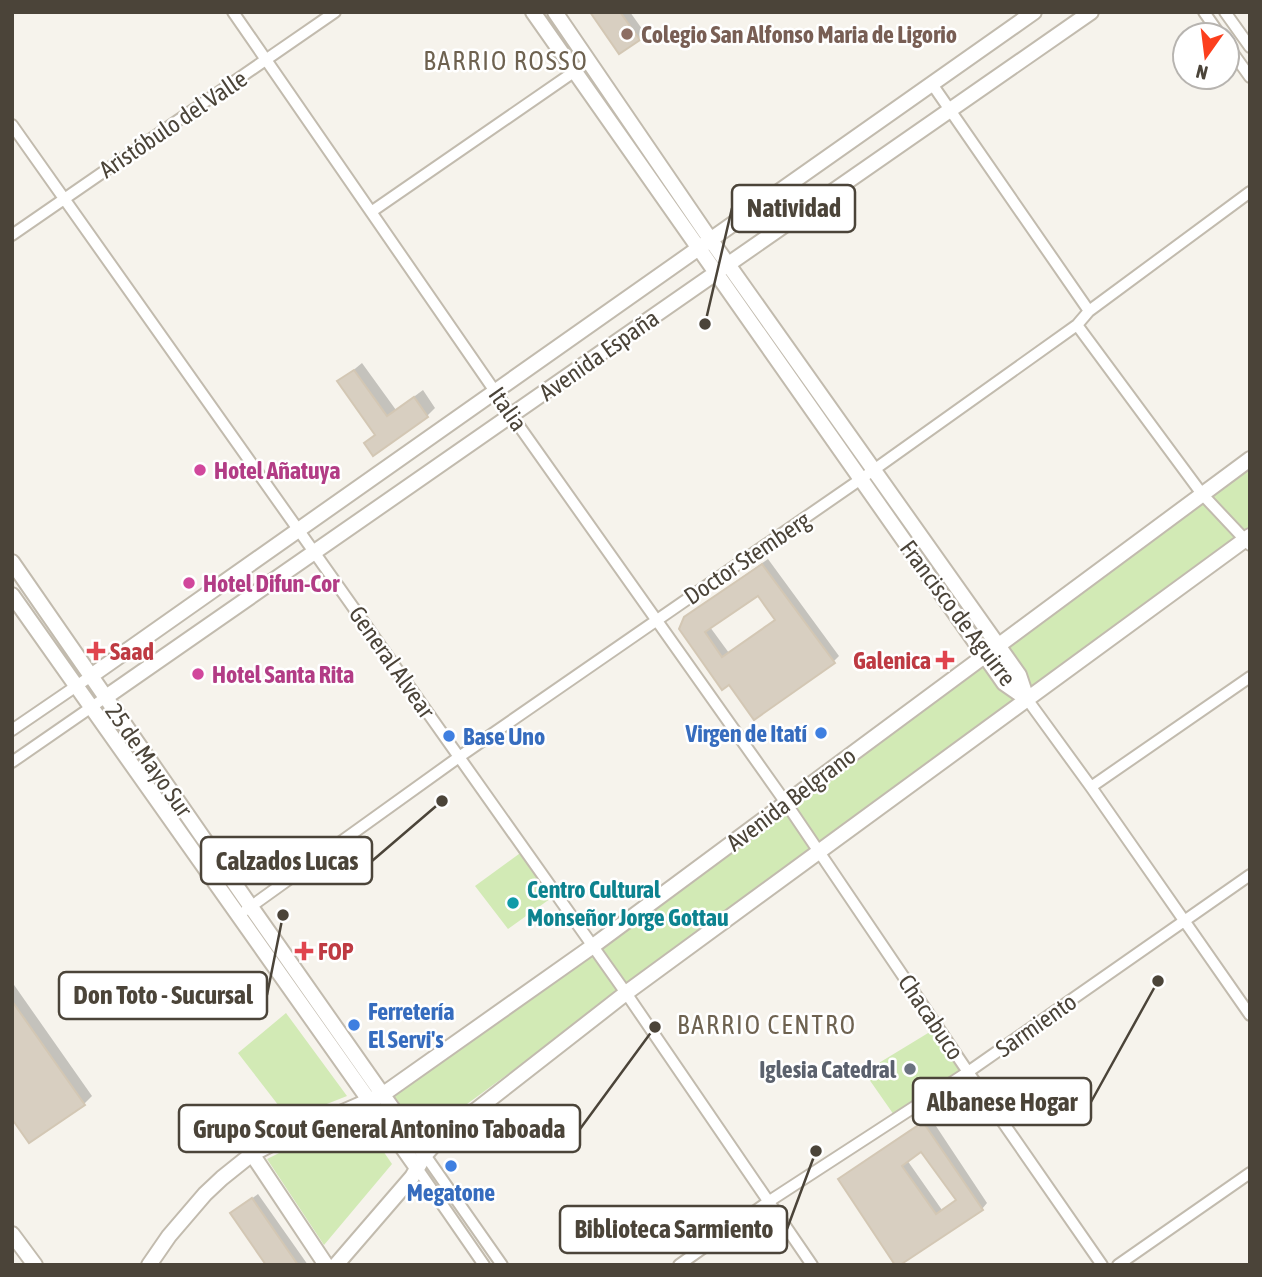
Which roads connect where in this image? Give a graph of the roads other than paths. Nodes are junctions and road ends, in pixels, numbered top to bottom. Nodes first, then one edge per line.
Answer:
1 (233, 12) edge
2 (335, 12) edge
3 (533, 12) edge
4 (555, 12) edge
5 (1034, 12) edge
6 (1091, 12) edge
7 (1225, 12) edge
8 (1250, 47) edge
9 (267, 61) junction
10 (589, 61) junction
11 (575, 71) junction
12 (932, 84) junction
13 (950, 110) junction
14 (12, 125) edge
15 (1250, 192) edge
16 (64, 198) junction
17 (371, 212) junction
18 (12, 235) edge
19 (704, 243) junction
20 (722, 269) junction
21 (1089, 311) junction
22 (1077, 326) junction
23 (495, 391) junction
24 (512, 416) junction
25 (1250, 459) edge
26 (874, 471) junction
27 (861, 480) junction
28 (1202, 494) junction
29 (299, 530) junction
30 (1248, 540) edge
31 (315, 553) junction
32 (12, 562) edge
33 (12, 595) edge
34 (656, 621) junction
35 (998, 646) junction
36 (985, 655) junction
37 (91, 676) junction
38 (1250, 677) edge
39 (76, 686) junction
40 (106, 697) junction
41 (1027, 699) junction
42 (92, 707) junction
43 (12, 730) edge
44 (459, 757) junction
45 (12, 762) edge
46 (1091, 787) junction
47 (786, 803) junction
48 (819, 851) junction
49 (1250, 875) edge
50 (244, 911) junction
51 (1183, 921) junction
52 (593, 946) junction
53 (626, 993) junction
54 (1250, 1015) edge
55 (968, 1072) junction
56 (375, 1098) junction
57 (252, 1154) junction
58 (425, 1155) junction
59 (417, 1168) junction
60 (1250, 1173) edge
61 (768, 1202) junction
62 (12, 1234) edge
63 (35, 1265) edge
64 (149, 1265) edge
65 (326, 1265) edge
66 (336, 1265) edge
67 (484, 1265) edge
68 (502, 1265) edge
69 (679, 1265) edge
70 (812, 1265) edge
71 (1102, 1265) edge
72 (1118, 1265) edge

1 - 9 street, Italia
2 - 9 street, Aristóbulo del Valle
3 - 11 street, Francisco de Aguirre
4 - 10 street, Francisco de Aguirre
5 - 12 street, Avenida España
6 - 13 street, Avenida España
7 - 8 street
9 - 16 street, Aristóbulo del Valle
9 - 17 street, Italia
10 - 11 street
10 - 19 street, Francisco de Aguirre
11 - 17 street
11 - 19 street, Francisco de Aguirre
12 - 13 street
12 - 19 street, Avenida España
13 - 20 street, Avenida España
13 - 21 street
14 - 16 street, General Alvear
15 - 21 street, Doctor Stemberg
16 - 18 street, Aristóbulo del Valle
16 - 29 street, General Alvear
17 - 23 street, Italia
19 - 20 street, Francisco de Aguirre
19 - 23 street, Avenida España
20 - 24 street, Avenida España
20 - 26 street, Francisco de Aguirre
20 - 27 street, Francisco de Aguirre
21 - 22 street, Doctor Stemberg
22 - 26 street, Doctor Stemberg
22 - 28 street
23 - 24 street, Italia
23 - 29 street, Avenida España
24 - 31 street, Avenida España
24 - 34 street, Italia
25 - 28 street, Avenida Belgrano
26 - 27 street, Doctor Stemberg
26 - 35 street, Francisco de Aguirre
27 - 34 street, Doctor Stemberg
27 - 36 street, Francisco de Aguirre
28 - 30 street
28 - 35 street, Avenida Belgrano
29 - 31 street, General Alvear
29 - 37 street, Avenida España
30 - 41 street
31 - 40 street, Avenida España
31 - 44 street, General Alvear
32 - 37 street, 25 de Mayo Sur
33 - 39 street, 25 de Mayo Sur
34 - 44 street, Doctor Stemberg
34 - 47 street, Italia
35 - 36 street, Avenida Belgrano
35 - 41 street, Francisco de Aguirre
36 - 41 street, Francisco de Aguirre
36 - 47 street, Avenida Belgrano
37 - 39 street
37 - 40 street, 25 de Mayo Sur
38 - 46 street
39 - 42 street, 25 de Mayo Sur
39 - 43 street
40 - 42 street
40 - 50 street, 25 de Mayo Sur
41 - 46 street
41 - 48 street
42 - 45 street
42 - 50 street, 25 de Mayo Sur
44 - 50 street, Doctor Stemberg
44 - 52 street, General Alvear
46 - 51 street
47 - 48 street, Chacabuco
47 - 52 street, Avenida Belgrano
48 - 53 street
48 - 55 street, Chacabuco
49 - 51 street, Sarmiento
50 - 56 street, 25 de Mayo Sur
51 - 54 street
51 - 55 street, Sarmiento
52 - 53 street, General Alvear
52 - 56 street, Avenida Belgrano
53 - 58 street
53 - 61 street, General Alvear
55 - 61 street, Sarmiento
55 - 71 street, Chacabuco
56 - 57 street, Avenida Belgrano
56 - 58 street
56 - 59 street
57 - 64 street, Avenida Belgrano
57 - 65 street
58 - 59 street
58 - 68 street
59 - 66 street
59 - 67 street
60 - 72 street
61 - 69 street, Sarmiento
61 - 70 street, General Alvear
62 - 63 street

